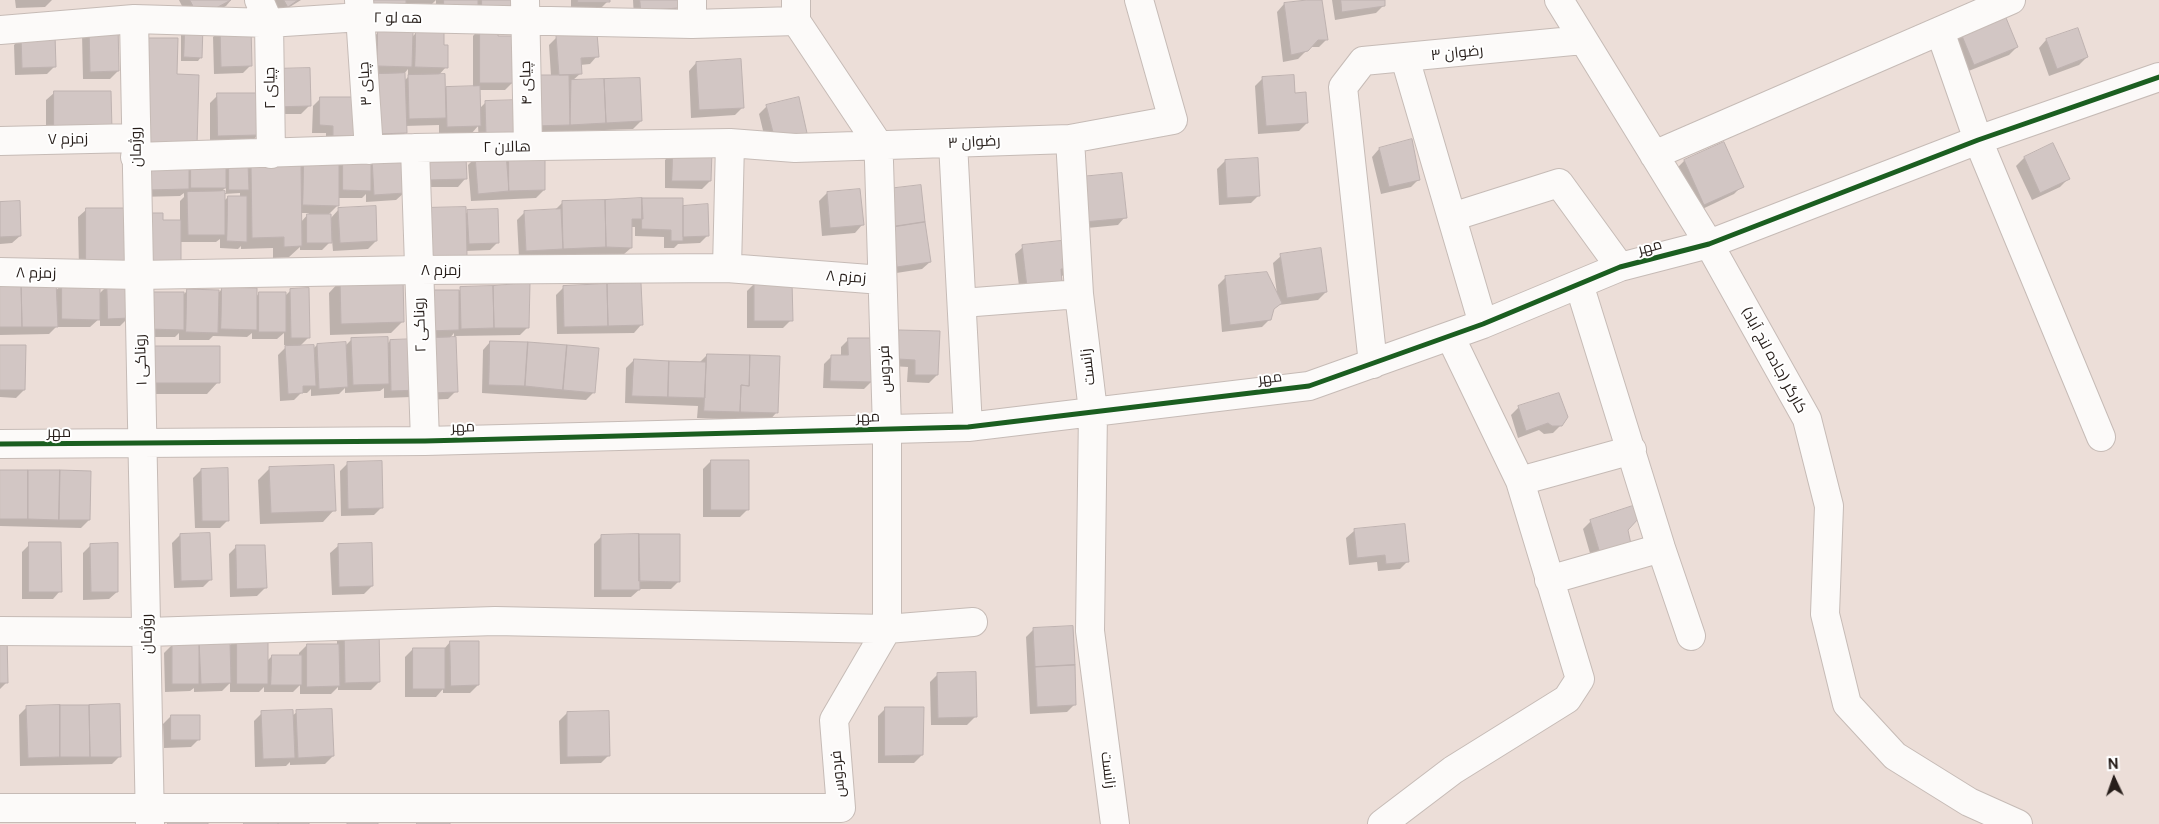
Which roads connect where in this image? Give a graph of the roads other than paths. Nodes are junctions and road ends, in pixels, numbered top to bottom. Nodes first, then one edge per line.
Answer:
1 (1139, 0) edge
2 (1559, 0) edge
3 (2011, 0) edge
4 (360, 9) edge
5 (525, 10) edge
6 (796, 10) edge
7 (188, 11) edge
8 (264, 11) edge
9 (692, 12) edge
10 (134, 19) junction
11 (0, 30) edge
12 (1940, 31) junction
13 (1583, 40) junction
14 (1405, 58) junction
15 (2159, 77) edge
16 (1070, 138) junction
17 (1978, 140) junction
18 (0, 141) edge
19 (730, 143) junction
20 (953, 143) junction
21 (878, 144) junction
22 (528, 146) junction
23 (136, 148) junction
24 (416, 148) junction
25 (369, 150) junction
26 (271, 154) junction
27 (1654, 155) junction
28 (1452, 217) junction
29 (1709, 244) junction
30 (1620, 267) junction
31 (727, 268) junction
32 (418, 270) junction
33 (0, 272) edge
34 (138, 275) junction
35 (882, 280) junction
36 (1579, 284) junction
37 (1079, 294) junction
38 (962, 303) junction
39 (1483, 324) junction
40 (1450, 336) junction
41 (1373, 364) junction
42 (1094, 411) junction
43 (968, 427) junction
44 (887, 429) junction
45 (2101, 437) dead end
46 (425, 441) junction
47 (0, 444) edge
48 (143, 444) junction
49 (1632, 450) junction
50 (1520, 481) junction
51 (1660, 548) junction
52 (1549, 580) junction
53 (974, 622) dead end
54 (887, 629) junction
55 (0, 632) edge
56 (148, 632) junction
57 (1691, 636) dead end
58 (0, 808) edge
59 (150, 816) edge
60 (698, 816) edge
61 (1115, 824) edge
62 (1382, 824) edge
63 (2018, 824) edge

1 - 16 street
2 - 13 street, کارگر (جاده لنج آباد)
3 - 12 street
4 - 5 street, هه لو ۲
4 - 8 street, هه لو ۲
4 - 25 street, چیای ۳
5 - 9 street, هه لو ۲
5 - 22 street, چیای ۴
6 - 9 street, هه لو ۲
6 - 21 street
7 - 8 street, هه لو ۲
7 - 10 street, هه لو ۲
8 - 26 street, چیای ۲
10 - 11 street, هه لو ۲
10 - 23 street, روژمان
12 - 17 street
12 - 27 street
13 - 14 street, رضوان ۳
13 - 27 street, کارگر (جاده لنج آباد)
14 - 28 street
14 - 41 street, رضوان ۳
15 - 17 street, مهر
16 - 20 street, رضوان ۳
16 - 37 street, زانست
17 - 29 street, مهر
17 - 45 street
18 - 23 street, زمزم ۷
19 - 21 street, هالان ۲
19 - 22 street, هالان ۲
19 - 31 street
20 - 21 street, رضوان ۳
20 - 38 street
21 - 35 street, فردوس
22 - 24 street, هالان ۲
23 - 26 street, هالان ۲
23 - 34 street, روژمان
24 - 25 street, هالان ۲
24 - 32 street, روناکی ۲
25 - 26 street, هالان ۲
27 - 29 street, کارگر (جاده لنج آباد)
28 - 30 street
28 - 39 street
29 - 30 street, مهر
29 - 63 street, کارگر (جاده لنج آباد)
30 - 36 street, مهر
31 - 32 street, زمزم ۸
31 - 35 street, زمزم ۸
32 - 34 street, زمزم ۸
32 - 46 street, روناکی ۲
33 - 34 street, زمزم ۸
34 - 48 street, روناکی ۱
35 - 44 street, فردوس
36 - 39 street, مهر
36 - 49 street
37 - 38 street
37 - 42 street, زانست
38 - 43 street
39 - 40 street, مهر
40 - 41 street, مهر
40 - 50 street
41 - 42 street, مهر
42 - 43 street, مهر
42 - 61 street, زانست
43 - 44 street, مهر
44 - 46 street, مهر
44 - 54 street, فردوس
46 - 48 street, مهر
47 - 48 street, مهر
48 - 56 street, روژمان
49 - 50 street
49 - 51 street
50 - 52 street
51 - 52 street
51 - 57 street
52 - 62 street
53 - 54 street
54 - 56 street
54 - 60 street, فردوس
55 - 56 street
56 - 59 street, روژمان
58 - 59 street
59 - 60 street

